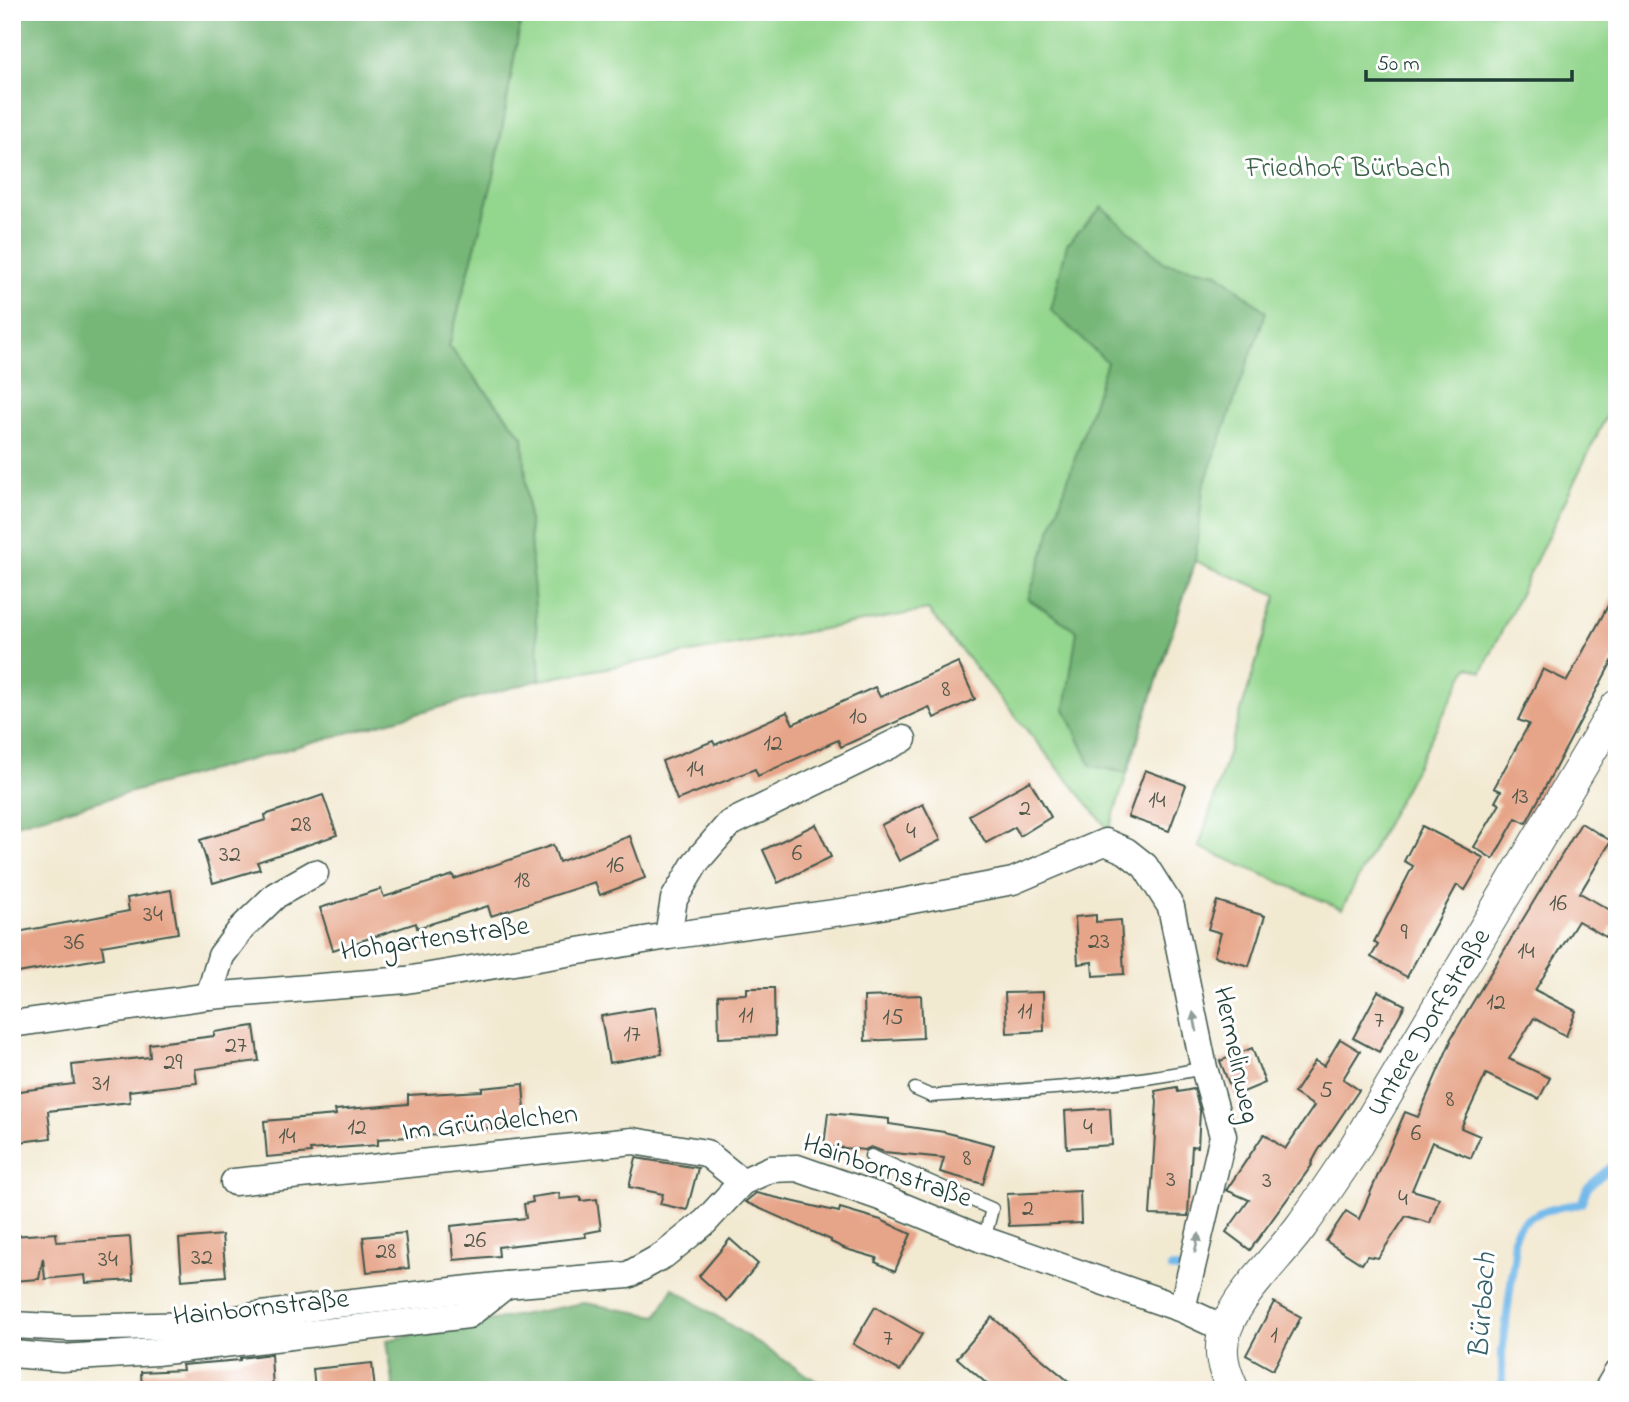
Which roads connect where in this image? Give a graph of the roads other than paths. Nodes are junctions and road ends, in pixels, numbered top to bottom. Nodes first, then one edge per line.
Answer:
1 (1617, 706) edge
2 (903, 739) dead end
3 (1105, 842) joint
4 (315, 873) dead end
5 (668, 936) junction
6 (209, 996) junction
7 (12, 1024) edge
8 (1204, 1068) junction
9 (915, 1089) dead end
10 (871, 1156) dead end
11 (234, 1182) dead end
12 (742, 1182) junction
13 (984, 1240) junction
14 (506, 1284) junction
15 (1182, 1309) junction
16 (12, 1325) edge
17 (1225, 1329) junction
18 (12, 1353) edge
19 (1617, 1373) edge
20 (1233, 1390) edge
21 (1607, 1390) edge

1 - 17 street, Untere Dorfstraße
2 - 5 street
3 - 5 street, Hohgartenstraße
8 -> 3 street, Hermelinweg
4 - 6 street
5 - 6 street, Hohgartenstraße
6 - 7 street, Hohgartenstraße
8 - 9 lane
15 -> 8 street, Hermelinweg
10 - 13 lane
11 - 12 street, Im Gründelchen
12 - 13 street, Hainbornstraße
12 - 14 street, Hainbornstraße
13 - 15 street, Hainbornstraße
14 - 16 street, Hainbornstraße
14 - 18 street, Hainbornstraße
15 - 17 street, Hainbornstraße
17 - 20 street
19 - 21 street

